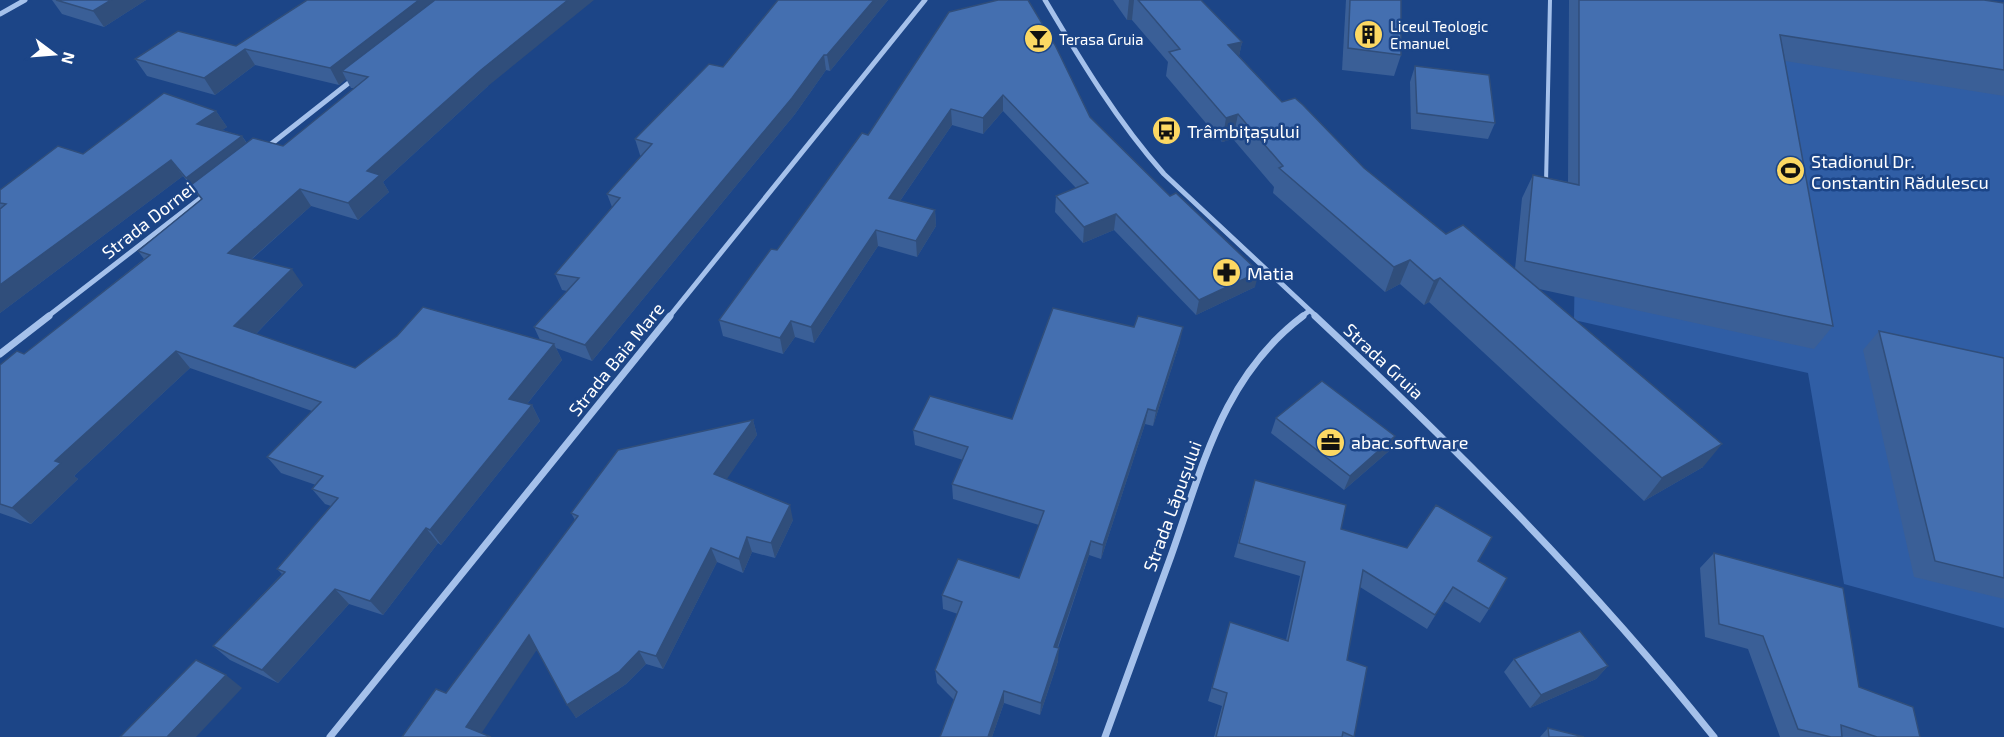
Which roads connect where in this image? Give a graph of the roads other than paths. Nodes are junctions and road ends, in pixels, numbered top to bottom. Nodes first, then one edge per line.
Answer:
1 (25, 0) edge
2 (925, 0) edge
3 (1045, 0) edge
4 (1550, 0) edge
5 (0, 14) edge
6 (363, 72) edge
7 (261, 152) edge
8 (1546, 184) edge
9 (214, 188) edge
10 (1309, 311) junction
11 (0, 354) edge
12 (330, 737) edge
13 (1105, 737) edge
14 (1714, 737) edge

1 - 5 street
2 - 12 street, Strada Baia Mare
3 - 10 street, Strada Gruia
4 - 8 lane
6 - 7 street
9 - 11 street, Strada Dornei
10 - 13 street, Strada Lăpușului
10 - 14 street, Strada Gruia

